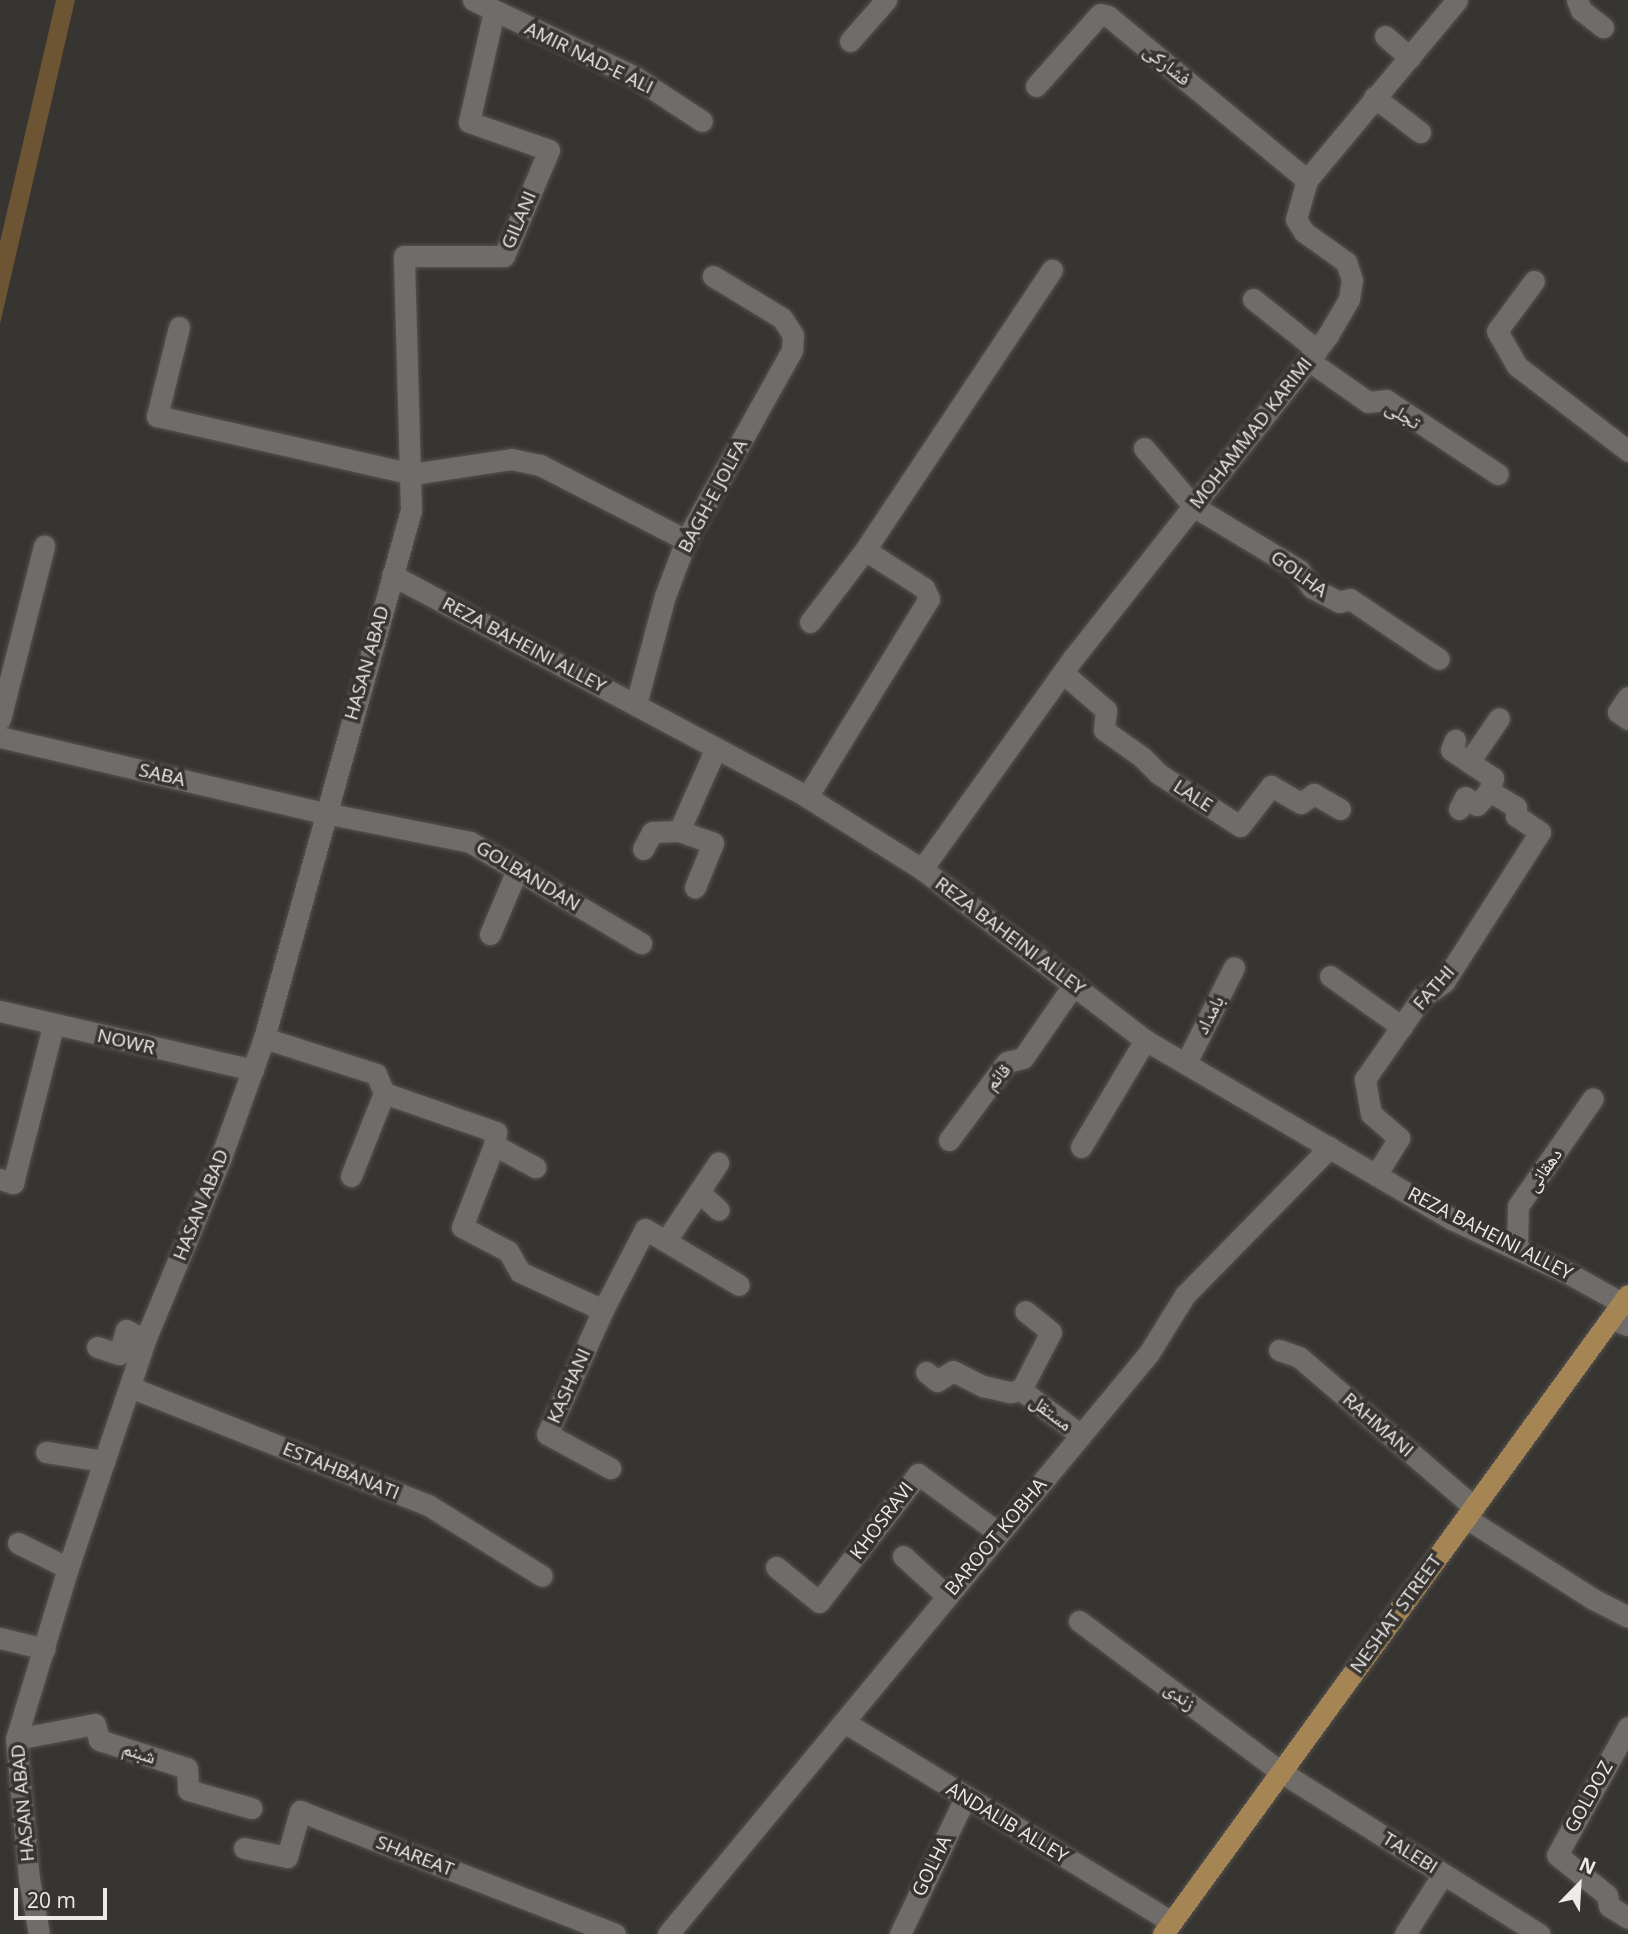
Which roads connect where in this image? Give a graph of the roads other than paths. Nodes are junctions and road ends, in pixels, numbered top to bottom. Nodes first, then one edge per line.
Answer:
1 (473, 0) edge
2 (886, 0) edge
3 (1457, 0) edge
4 (1577, 0) edge
5 (495, 11) junction
6 (1603, 27) dead end
7 (1385, 36) dead end
8 (850, 41) dead end
9 (1410, 58) junction
10 (1036, 86) dead end
11 (1374, 97) junction
12 (702, 121) dead end
13 (1420, 132) dead end
14 (1307, 180) junction
15 (1052, 270) dead end
16 (713, 276) dead end
17 (1534, 281) dead end
18 (1254, 299) dead end
19 (179, 327) dead end
20 (1313, 355) junction
21 (1144, 448) dead end
22 (1628, 451) edge
23 (412, 474) junction
24 (1498, 474) dead end
25 (1193, 506) junction
26 (686, 540) junction
27 (44, 546) dead end
28 (865, 550) junction
29 (392, 575) junction
30 (810, 622) dead end
31 (1439, 659) dead end
32 (1063, 673) junction
33 (636, 704) junction
34 (1499, 718) dead end
35 (0, 719) edge
36 (0, 737) edge
37 (1455, 740) dead end
38 (716, 748) junction
39 (1469, 762) junction
40 (1489, 791) junction
41 (807, 797) junction
42 (1340, 809) dead end
43 (1459, 809) dead end
44 (325, 813) junction
45 (679, 831) junction
46 (643, 849) dead end
47 (922, 869) junction
48 (517, 870) junction
49 (695, 887) dead end
50 (490, 934) dead end
51 (641, 943) dead end
52 (1234, 967) dead end
53 (1330, 976) dead end
54 (1074, 984) junction
55 (0, 1011) edge
56 (53, 1026) junction
57 (1402, 1027) junction
58 (264, 1038) junction
59 (1145, 1040) junction
60 (1186, 1063) junction
61 (253, 1070) junction
62 (384, 1093) junction
63 (1593, 1098) dead end
64 (949, 1140) dead end
65 (494, 1145) junction
66 (1081, 1147) dead end
67 (1330, 1147) junction
68 (718, 1163) dead end
69 (535, 1167) dead end
70 (1376, 1175) junction
71 (351, 1176) dead end
72 (0, 1179) edge
73 (700, 1194) junction
74 (719, 1210) dead end
75 (667, 1239) junction
76 (1517, 1249) junction
77 (739, 1285) dead end
78 (603, 1310) junction
79 (1623, 1310) edge
80 (1025, 1311) dead end
81 (145, 1340) junction
82 (97, 1347) dead end
83 (1279, 1350) dead end
84 (926, 1372) dead end
85 (130, 1387) junction
86 (1021, 1390) junction
87 (1080, 1435) junction
88 (47, 1452) dead end
89 (104, 1461) junction
90 (610, 1468) dead end
91 (1470, 1513) junction
92 (999, 1533) junction
93 (19, 1543) dead end
94 (903, 1556) dead end
95 (776, 1567) dead end
96 (68, 1568) junction
97 (542, 1576) dead end
98 (947, 1596) junction
99 (1628, 1617) edge
100 (1079, 1621) dead end
101 (0, 1638) edge
102 (45, 1649) junction
103 (844, 1722) junction
104 (1628, 1727) edge
105 (16, 1739) junction
106 (1281, 1772) junction
107 (965, 1798) junction
108 (251, 1808) dead end
109 (244, 1848) dead end
110 (1443, 1874) junction
111 (1628, 1918) edge
112 (1167, 1928) edge
113 (1530, 1931) edge
114 (39, 1934) edge
115 (615, 1934) edge
116 (668, 1934) edge
117 (900, 1934) edge
118 (1405, 1934) edge

1 - 5 street, AMIR NAD-E ALI
2 - 8 street
3 - 9 street, MOHAMMAD KARIMI
4 - 6 street
5 - 12 street, AMIR NAD-E ALI
5 - 23 street, GILANI
7 - 9 street
9 - 11 street, MOHAMMAD KARIMI
10 - 14 street, فشارکی
11 - 13 street
11 - 14 street, MOHAMMAD KARIMI
14 - 20 street, MOHAMMAD KARIMI
15 - 28 street
16 - 26 street, BAGH-E JOLFA
17 - 22 street
18 - 20 street, تجلی
19 - 23 street
20 - 24 street, تجلی
20 - 25 street, MOHAMMAD KARIMI
21 - 25 street, GOLHA
23 - 26 street
23 - 29 street, HASAN ABAD
25 - 31 street, GOLHA
25 - 32 street, MOHAMMAD KARIMI
26 - 33 street, BAGH-E JOLFA
27 - 35 street
28 - 30 street
28 - 41 street
29 - 33 street, REZA BAHEINI ALLEY
29 - 44 street, HASAN ABAD
32 - 42 street, LALE
32 - 47 street, MOHAMMAD KARIMI
33 - 38 street, REZA BAHEINI ALLEY
34 - 39 street
36 - 44 street, SABA
37 - 39 street
38 - 41 street, REZA BAHEINI ALLEY
38 - 45 street
39 - 40 street
40 - 43 street
40 - 57 street, FATHI
41 - 47 street, REZA BAHEINI ALLEY
44 - 48 street, GOLBANDAN
44 - 58 street, HASAN ABAD
45 - 46 street
45 - 49 street
47 - 54 street, REZA BAHEINI ALLEY
48 - 50 street
48 - 51 street, GOLBANDAN
52 - 60 street, بامداد
53 - 57 street
54 - 59 street, REZA BAHEINI ALLEY
54 - 64 street, قائم
55 - 56 street, NOWR
56 - 61 street, NOWR
56 - 72 street
57 - 70 street, FATHI
58 - 61 street, HASAN ABAD
58 - 62 street
59 - 60 street, REZA BAHEINI ALLEY
59 - 66 street
60 - 67 street, REZA BAHEINI ALLEY
61 - 81 street, HASAN ABAD
62 - 65 street
62 - 71 street
63 - 76 street, دهقانی
65 - 69 street
65 - 78 street
67 - 70 street, REZA BAHEINI ALLEY
67 - 87 street, BAROOT KOBHA
68 - 73 street
70 - 76 street, REZA BAHEINI ALLEY
73 - 74 street
73 - 75 street
75 - 77 street
75 - 78 street
76 - 79 street, REZA BAHEINI ALLEY
78 - 90 street, KASHANI
79 - 91 main road, NESHAT STREET
80 - 86 street, مستقل
81 - 82 street
81 - 85 street, HASAN ABAD
83 - 91 street, RAHMANI
84 - 86 street, مستقل
85 - 89 street, HASAN ABAD
85 - 97 street, ESTAHBANATI
86 - 87 street, مستقل
87 - 92 street, BAROOT KOBHA
88 - 89 street
89 - 96 street, HASAN ABAD
91 - 99 street
91 - 106 main road, NESHAT STREET
92 - 95 street, KHOSRAVI
92 - 98 street, BAROOT KOBHA
93 - 96 street
94 - 98 street
96 - 102 street, HASAN ABAD
98 - 103 street, BAROOT KOBHA
100 - 106 street, زندی
101 - 102 street
102 - 105 street, HASAN ABAD
103 - 107 street, ANDALIB ALLEY
103 - 116 street, BAROOT KOBHA
104 - 111 street, GOLDOZ
105 - 108 street, شبنم
105 - 114 street, HASAN ABAD
106 - 110 street, TALEBI
106 - 112 main road, NESHAT STREET
107 - 112 street, ANDALIB ALLEY
107 - 117 street, GOLHA
109 - 115 street, SHAREAT
110 - 113 street, TALEBI
110 - 118 street

